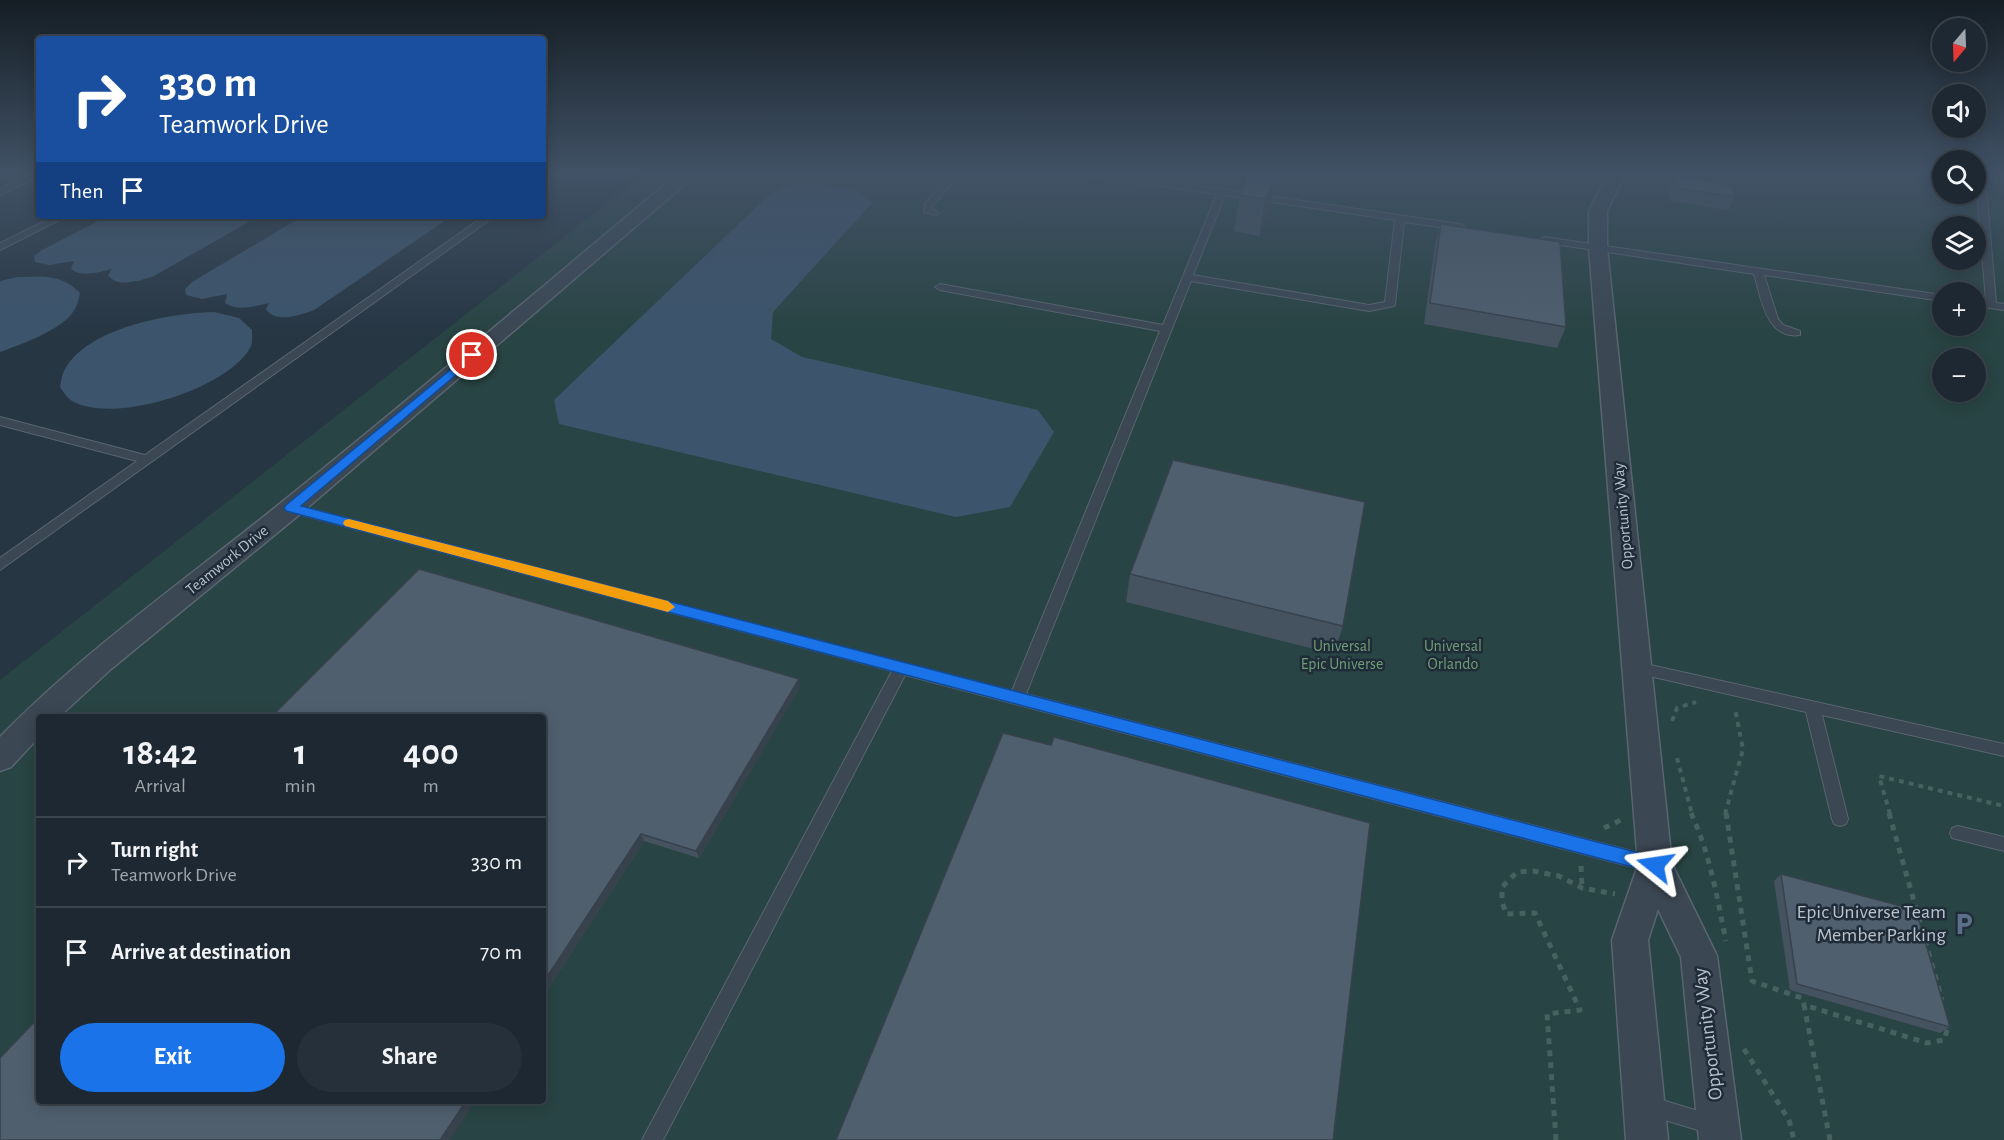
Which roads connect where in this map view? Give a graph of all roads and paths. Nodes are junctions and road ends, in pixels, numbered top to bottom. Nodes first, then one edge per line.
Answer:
1 (44, 225) edge
2 (477, 225) edge
3 (628, 225) edge
4 (1208, 225) edge
5 (1399, 225) edge
6 (1443, 225) edge
7 (1598, 225) edge
8 (1985, 225) edge
9 (1470, 229) edge
10 (1528, 237) edge
11 (0, 247) edge
12 (1598, 248) junction
13 (1758, 271) junction
14 (1187, 277) junction
15 (940, 287) dead end
16 (1932, 297) edge
17 (1986, 304) edge
18 (1991, 305) junction
19 (2004, 307) edge
20 (1166, 329) junction
21 (1796, 333) dead end
22 (0, 421) edge
23 (148, 460) junction
24 (291, 508) junction
25 (0, 565) edge
26 (901, 668) junction
27 (1637, 668) junction
28 (1017, 698) junction
29 (1706, 702) dead end
30 (1726, 706) dead end
31 (1812, 707) junction
32 (1735, 709) junction
33 (1746, 711) dead end
34 (42, 714) edge
35 (36, 720) edge
36 (1671, 724) dead end
37 (2004, 750) edge
38 (1676, 754) dead end
39 (0, 758) edge
40 (2004, 806) edge
41 (1840, 819) dead end
42 (1958, 833) dead end
43 (2004, 844) edge
44 (1655, 865) junction
45 (1659, 903) junction
46 (1722, 916) junction
47 (1728, 950) dead end
48 (1943, 1002) edge
49 (1804, 1005) junction
50 (1946, 1014) edge
51 (1742, 1045) dead end
52 (1646, 1122) edge
53 (1719, 1133) edge
54 (652, 1140) edge
55 (1556, 1140) edge
56 (1794, 1140) edge
57 (1830, 1140) edge

1 - 11 lane
2 - 23 lane
3 - 24 street, Teamwork Drive
4 - 14 lane
5 - 14 lane
6 - 9 lane
7 - 12 street, Opportunity Way
8 - 18 lane
10 - 12 lane
12 - 13 lane
12 - 27 street, Opportunity Way
13 - 16 lane
13 - 21 lane
14 - 20 lane
15 - 20 lane
17 - 18 lane
18 - 19 lane
20 - 28 lane
22 - 23 lane
23 - 25 lane
24 - 26 lane
24 - 34 street, Teamwork Drive
26 - 28 lane
26 - 54 lane
27 - 31 lane
27 - 44 street, Opportunity Way
28 - 44 lane
29 - 36 path
30 - 32 path
31 - 37 lane
31 - 41 lane
32 - 33 path
32 - 49 path
35 - 39 street, Teamwork Drive
38 - 46 path
40 - 48 path
42 - 43 lane
44 - 45 street, Opportunity Way
45 - 46 path
45 - 52 street, Opportunity Way
45 - 53 street, Opportunity Way
45 - 55 path
46 - 47 path
49 - 50 path
49 - 57 path
51 - 56 path
52 - 53 lane

